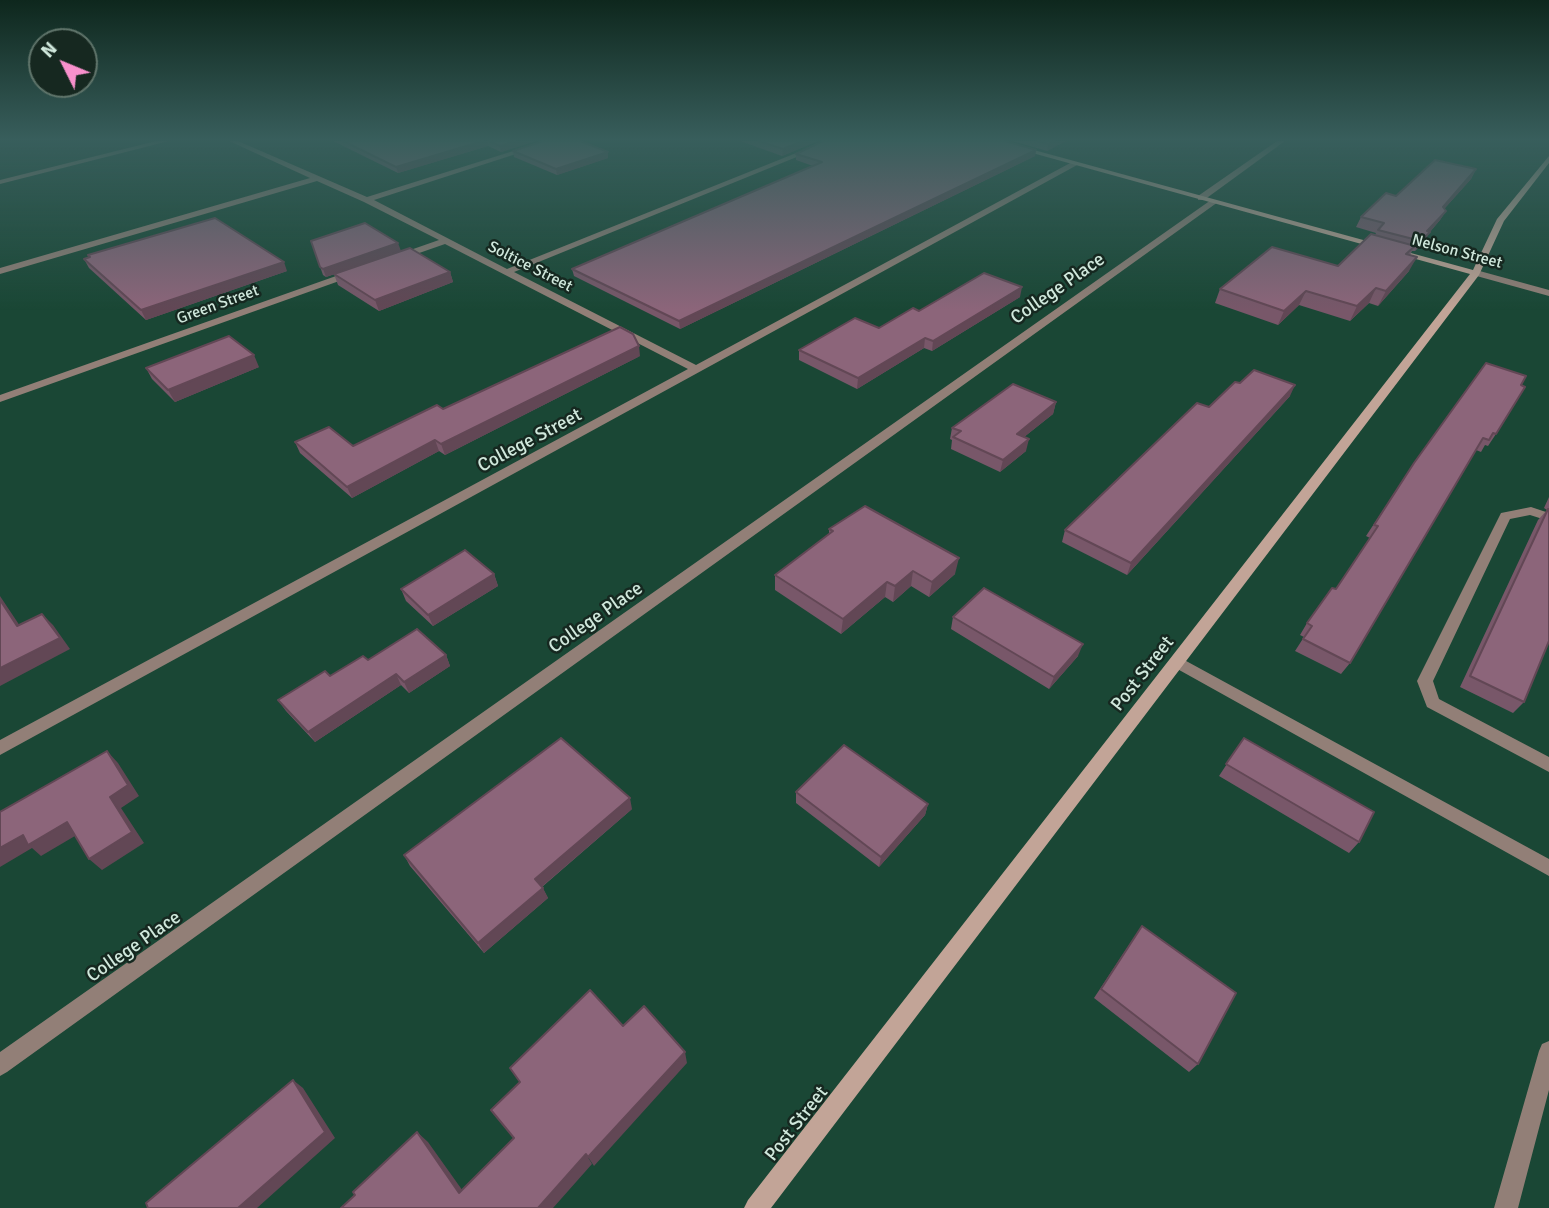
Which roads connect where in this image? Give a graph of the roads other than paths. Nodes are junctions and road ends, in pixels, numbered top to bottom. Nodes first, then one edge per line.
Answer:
1 (252, 197) edge
2 (361, 197) edge
3 (375, 197) edge
4 (693, 197) edge
5 (1014, 197) edge
6 (1197, 197) edge
7 (1210, 197) edge
8 (1518, 197) edge
9 (367, 200) junction
10 (1207, 200) junction
11 (447, 240) junction
12 (382, 264) edge
13 (368, 268) edge
14 (0, 271) edge
15 (509, 271) junction
16 (1476, 273) junction
17 (1549, 293) edge
18 (697, 370) junction
19 (0, 399) edge
20 (1549, 517) edge
21 (1177, 662) junction
22 (0, 748) edge
23 (1549, 765) edge
24 (1549, 868) edge
25 (1549, 1052) edge
26 (0, 1065) edge
27 (756, 1208) edge
28 (1506, 1208) edge

1 - 14 street
2 - 9 street, Soltice Street
3 - 9 street
4 - 15 street
5 - 18 street, College Street
6 - 10 main road, Nelson Street
7 - 10 street
8 - 16 main road, Post Street
9 - 11 street, Soltice Street
10 - 16 main road, Nelson Street
10 - 26 street, College Place
11 - 12 street
11 - 15 street, Soltice Street
13 - 19 street, Green Street
15 - 18 street, Soltice Street
16 - 17 street, Nelson Street
16 - 21 main road, Post Street
18 - 22 street, College Street
20 - 23 street
21 - 24 street
21 - 27 main road, Post Street
25 - 28 street

